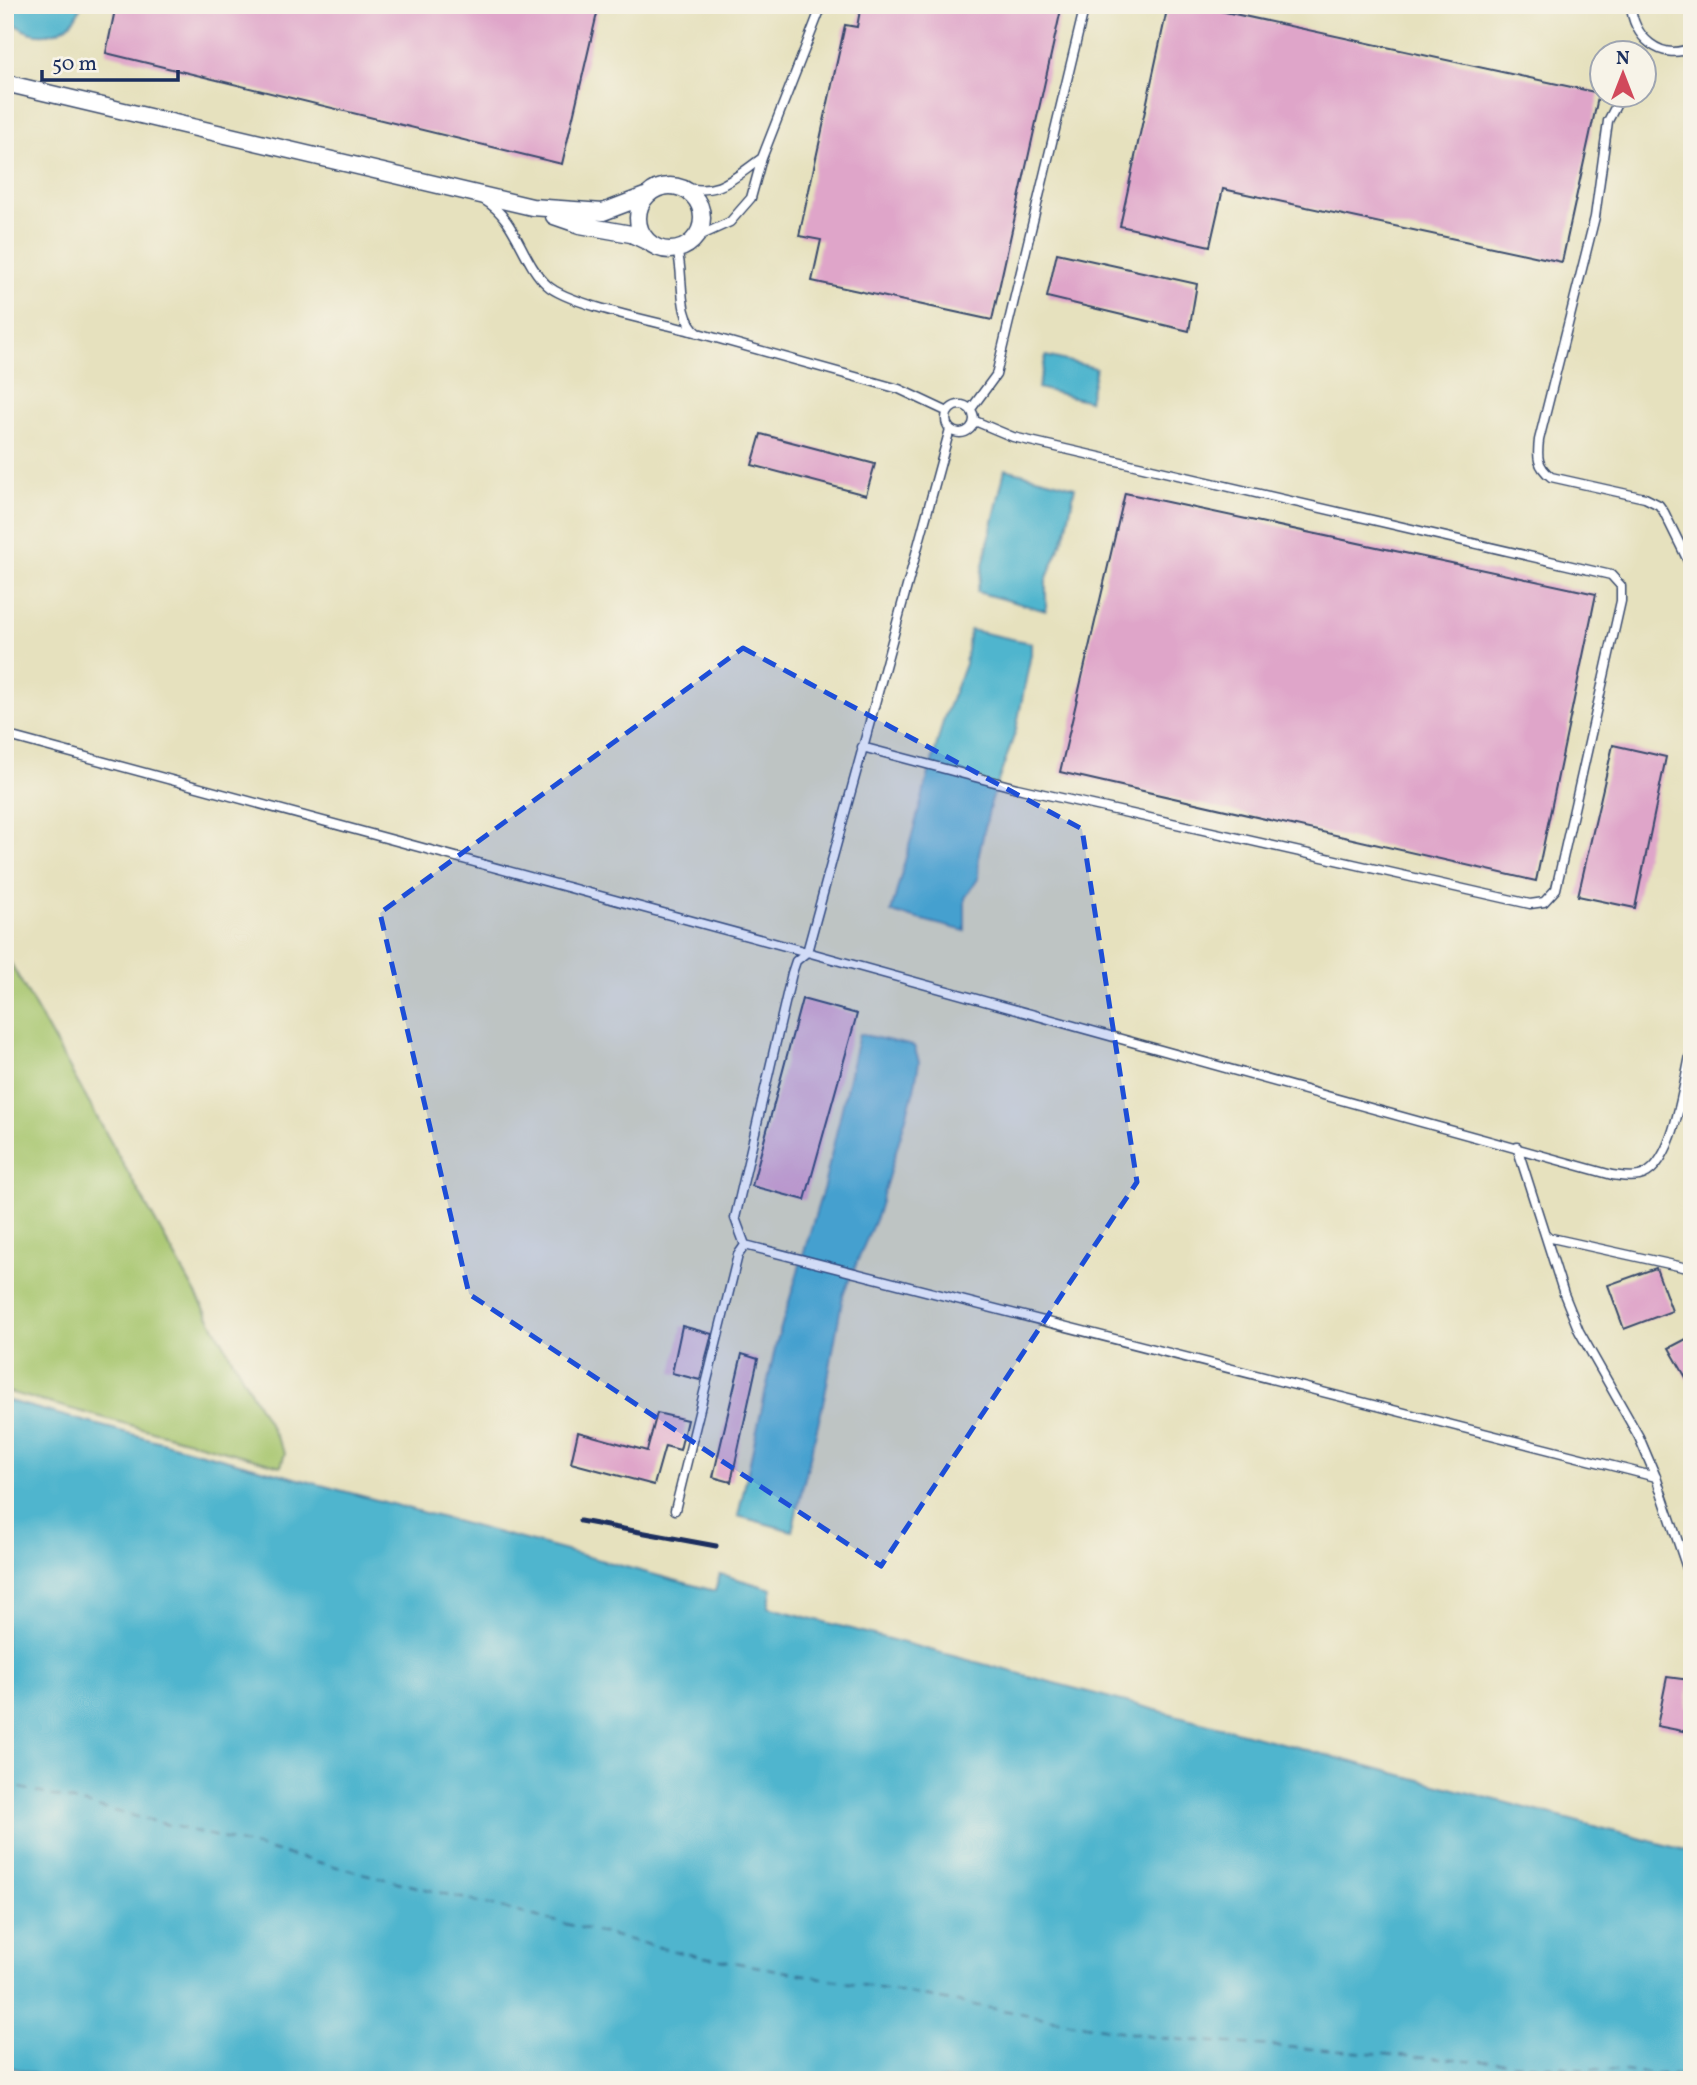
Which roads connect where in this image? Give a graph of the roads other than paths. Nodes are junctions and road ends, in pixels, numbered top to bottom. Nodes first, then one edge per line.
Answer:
1 (822, 5) edge
2 (1085, 5) edge
3 (1632, 5) edge
4 (1645, 38) edge
5 (1658, 46) edge
6 (1692, 47) edge
7 (5, 83) edge
8 (1615, 108) edge
9 (762, 159) junction
10 (682, 187) junction
11 (458, 190) junction
12 (645, 196) junction
13 (532, 207) junction
14 (697, 237) junction
15 (651, 244) junction
16 (677, 250) junction
17 (698, 333) junction
18 (971, 409) junction
19 (948, 412) junction
20 (975, 421) junction
21 (950, 429) junction
22 (1692, 569) edge
23 (5, 736) edge
24 (862, 747) junction
25 (807, 952) junction
26 (1692, 1047) edge
27 (1517, 1147) junction
28 (1547, 1237) junction
29 (745, 1245) junction
30 (1692, 1269) edge
31 (1656, 1477) junction
32 (675, 1510) dead end
33 (1692, 1583) edge

1 - 9 lane
2 - 18 lane
3 - 4 lane
5 - 6 lane
7 - 11 street
8 - 22 lane
9 - 10 lane
9 - 14 lane
10 - 12 street
10 - 14 street
11 - 13 street
11 - 17 lane
12 - 13 street
12 - 15 street
13 - 15 street
14 - 16 street
15 - 16 street
16 - 17 lane
17 - 19 lane
18 - 19 lane
18 - 20 lane
19 - 21 lane
20 - 21 lane
20 - 24 lane
21 - 24 lane
23 - 25 lane
24 - 25 lane
25 - 27 lane
25 - 29 lane
26 - 27 lane
27 - 28 lane
28 - 30 lane
28 - 31 lane
29 - 31 lane
29 - 32 lane
31 - 33 lane

